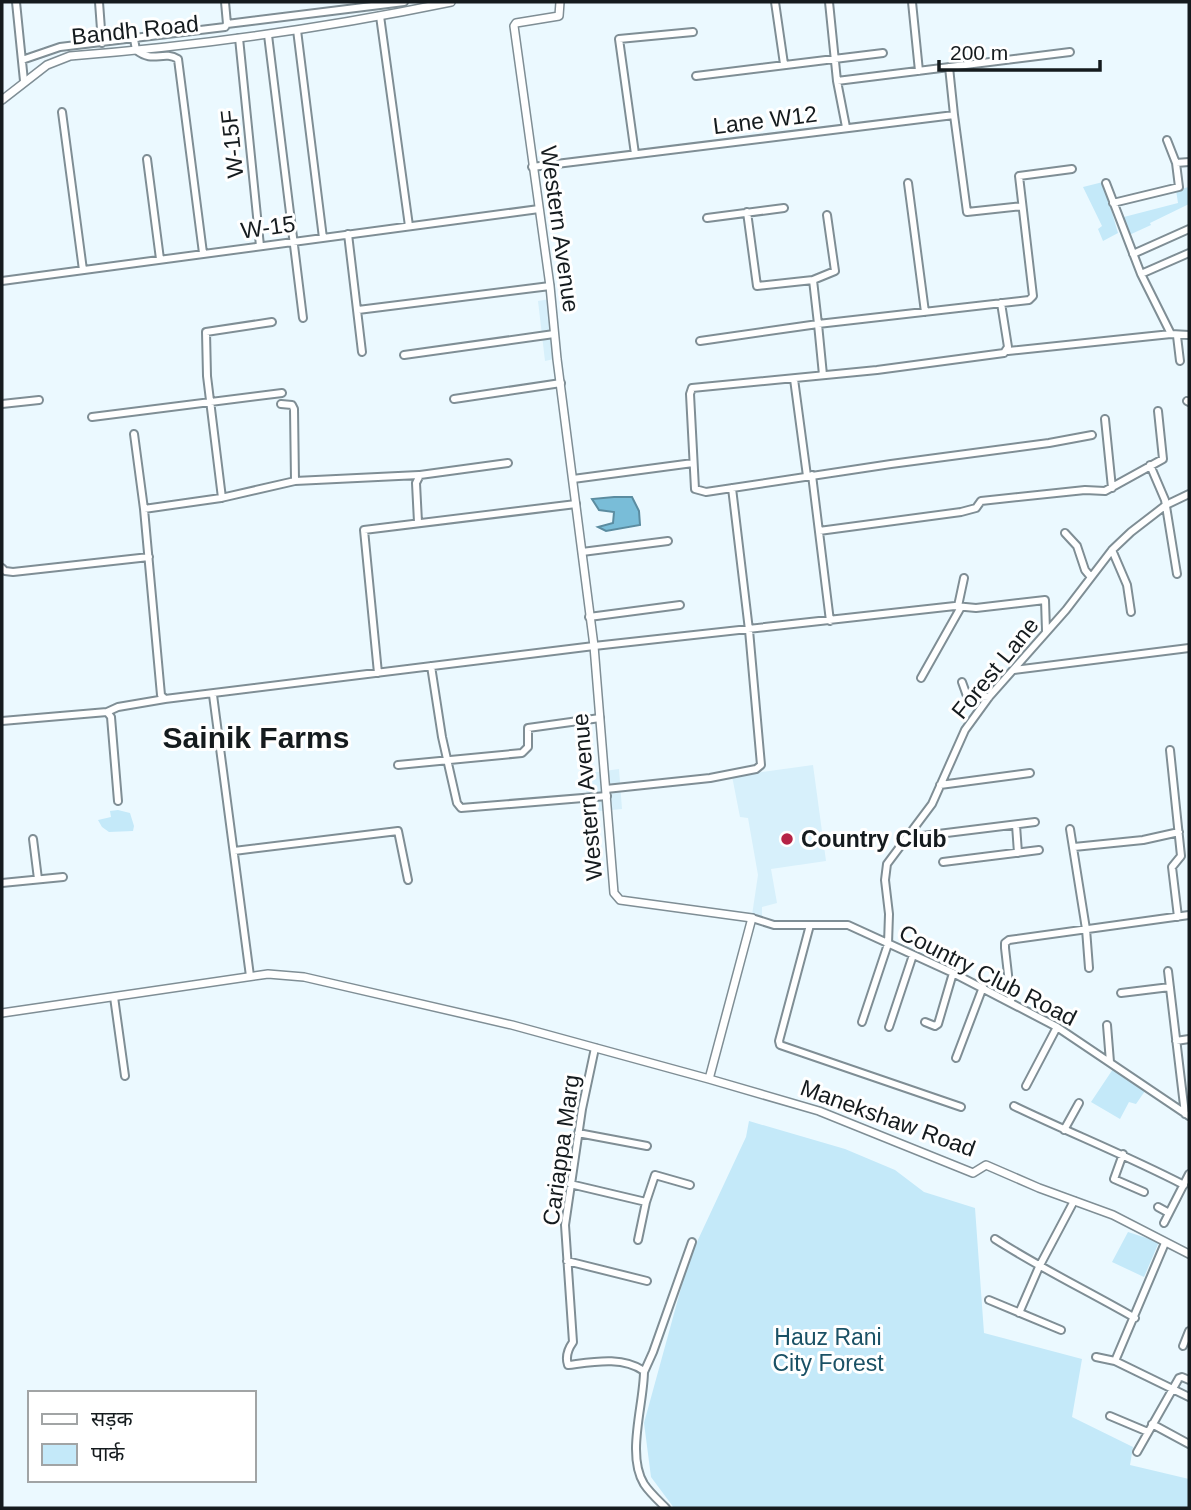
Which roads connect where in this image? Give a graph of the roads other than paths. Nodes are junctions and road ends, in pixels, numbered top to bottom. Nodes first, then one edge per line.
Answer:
1 (16, 2) edge
2 (99, 2) edge
3 (225, 2) edge
4 (336, 2) edge
5 (404, 2) edge
6 (451, 2) edge
7 (559, 2) edge
8 (775, 2) edge
9 (829, 2) edge
10 (912, 2) edge
11 (336, 12) junction
12 (380, 16) junction
13 (227, 24) junction
14 (297, 30) junction
15 (693, 32) dead end
16 (268, 35) junction
17 (239, 38) junction
18 (134, 39) junction
19 (102, 43) junction
20 (136, 51) junction
21 (1070, 52) dead end
22 (883, 53) dead end
23 (835, 59) junction
24 (22, 60) junction
25 (784, 64) junction
26 (949, 67) junction
27 (919, 71) junction
28 (696, 76) dead end
29 (24, 81) junction
30 (837, 81) junction
31 (2, 100) edge
32 (62, 113) dead end
33 (954, 115) junction
34 (846, 127) junction
35 (1167, 140) dead end
36 (635, 154) junction
37 (147, 159) dead end
38 (1189, 162) edge
39 (1176, 163) junction
40 (532, 167) junction
41 (1072, 169) dead end
42 (908, 183) dead end
43 (1106, 183) dead end
44 (1113, 203) junction
45 (1022, 206) junction
46 (784, 208) dead end
47 (539, 209) junction
48 (747, 212) junction
49 (827, 215) dead end
50 (707, 218) dead end
51 (409, 226) junction
52 (1189, 229) edge
53 (348, 234) junction
54 (323, 238) junction
55 (293, 242) junction
56 (260, 246) junction
57 (203, 253) junction
58 (1189, 253) edge
59 (1133, 254) junction
60 (160, 259) junction
61 (82, 270) junction
62 (1141, 274) junction
63 (813, 279) junction
64 (2, 281) edge
65 (550, 286) junction
66 (1001, 303) junction
67 (358, 310) junction
68 (925, 312) junction
69 (303, 318) dead end
70 (272, 322) dead end
71 (818, 324) junction
72 (554, 334) junction
73 (1174, 335) junction
74 (1189, 335) edge
75 (700, 341) dead end
76 (1007, 351) junction
77 (362, 352) dead end
78 (404, 355) dead end
79 (1180, 361) dead end
80 (823, 376) junction
81 (794, 379) junction
82 (561, 383) junction
83 (282, 393) dead end
84 (454, 399) dead end
85 (39, 400) dead end
86 (210, 402) junction
87 (2, 404) edge
88 (281, 404) dead end
89 (1158, 411) dead end
90 (92, 417) dead end
91 (1105, 419) dead end
92 (134, 434) dead end
93 (1091, 435) dead end
94 (508, 463) dead end
95 (693, 463) junction
96 (1150, 466) junction
97 (420, 475) junction
98 (810, 476) junction
99 (573, 479) junction
100 (295, 481) junction
101 (732, 488) junction
102 (1112, 488) junction
103 (1189, 494) edge
104 (222, 498) junction
105 (576, 504) junction
106 (1166, 505) junction
107 (144, 509) junction
108 (418, 523) junction
109 (819, 531) junction
110 (1065, 533) dead end
111 (668, 541) dead end
112 (1112, 550) junction
113 (582, 552) junction
114 (149, 557) junction
115 (2, 568) edge
116 (1177, 574) dead end
117 (1090, 576) junction
118 (964, 578) dead end
119 (680, 605) dead end
120 (959, 607) junction
121 (1131, 612) dead end
122 (589, 617) junction
123 (830, 621) junction
124 (749, 630) junction
125 (1046, 631) junction
126 (594, 646) junction
127 (1189, 648) edge
128 (431, 666) junction
129 (1014, 670) junction
130 (378, 673) junction
131 (921, 678) dead end
132 (962, 682) dead end
133 (213, 695) junction
134 (989, 697) junction
135 (165, 699) junction
136 (107, 712) junction
137 (600, 718) junction
138 (2, 721) edge
139 (1170, 750) dead end
140 (447, 760) junction
141 (398, 765) dead end
142 (1030, 773) dead end
143 (940, 785) junction
144 (607, 792) junction
145 (118, 801) dead end
146 (1035, 822) dead end
147 (1016, 825) junction
148 (1070, 829) dead end
149 (1179, 832) junction
150 (906, 838) junction
151 (33, 839) dead end
152 (1074, 847) junction
153 (234, 850) junction
154 (1039, 850) dead end
155 (1018, 853) junction
156 (943, 862) dead end
157 (63, 877) dead end
158 (38, 879) junction
159 (408, 880) dead end
160 (2, 883) edge
161 (1189, 915) edge
162 (1178, 917) junction
163 (752, 918) junction
164 (810, 925) junction
165 (1086, 929) junction
166 (888, 944) junction
167 (914, 955) junction
168 (1089, 968) dead end
169 (1168, 971) dead end
170 (953, 973) junction
171 (250, 976) junction
172 (983, 987) junction
173 (1170, 987) junction
174 (1121, 993) dead end
175 (114, 997) junction
176 (1011, 1001) junction
177 (2, 1013) edge
178 (862, 1022) dead end
179 (925, 1022) dead end
180 (1107, 1024) dead end
181 (889, 1027) dead end
182 (1057, 1027) junction
183 (1189, 1039) edge
184 (1176, 1041) junction
185 (595, 1048) junction
186 (957, 1058) dead end
187 (1110, 1062) junction
188 (125, 1076) dead end
189 (709, 1079) junction
190 (1026, 1086) dead end
191 (1079, 1104) dead end
192 (1014, 1106) dead end
193 (961, 1107) dead end
194 (1187, 1115) edge
195 (1064, 1130) junction
196 (578, 1133) junction
197 (647, 1146) dead end
198 (1123, 1154) junction
199 (1189, 1174) edge
200 (570, 1184) junction
201 (690, 1185) dead end
202 (1184, 1185) junction
203 (1144, 1192) dead end
204 (1074, 1201) junction
205 (645, 1202) junction
206 (1157, 1207) dead end
207 (1169, 1213) junction
208 (1164, 1223) dead end
209 (995, 1239) dead end
210 (638, 1240) dead end
211 (692, 1242) dead end
212 (1165, 1242) junction
213 (1189, 1254) edge
214 (567, 1261) junction
215 (1039, 1268) junction
216 (647, 1281) dead end
217 (989, 1300) dead end
218 (1019, 1313) junction
219 (1135, 1318) junction
220 (1061, 1331) dead end
221 (1189, 1331) edge
222 (1184, 1346) dead end
223 (1096, 1357) dead end
224 (1115, 1361) junction
225 (644, 1372) junction
226 (1189, 1380) edge
227 (1173, 1388) junction
228 (1189, 1397) edge
229 (1110, 1416) dead end
230 (1152, 1424) junction
231 (1148, 1432) junction
232 (1189, 1444) edge
233 (1137, 1452) dead end
234 (666, 1508) edge

1 - 24 street
2 - 19 street
3 - 13 street
4 - 11 street
5 - 11 street
6 - 12 street, Bandh Road
7 - 40 street, Western Avenue
8 - 25 street
9 - 23 street
10 - 27 street
11 - 13 street
12 - 14 street, Bandh Road
12 - 51 street
13 - 18 street
14 - 16 street, Bandh Road
14 - 54 street
15 - 36 street
16 - 17 street, Bandh Road
16 - 55 street
17 - 20 street, Bandh Road
17 - 56 street, W-15F
18 - 19 street
18 - 20 street
19 - 24 street
20 - 29 street, Bandh Road
20 - 57 street
21 - 26 street
22 - 23 street
23 - 25 street
23 - 30 street
24 - 29 street
25 - 28 street
26 - 27 street
26 - 33 street
27 - 30 street
29 - 31 street, Bandh Road
30 - 34 street
32 - 61 street
33 - 34 street, Lane W12
33 - 45 street
34 - 36 street, Lane W12
35 - 39 street
36 - 40 street, Lane W12
37 - 60 street
38 - 39 street
39 - 44 street
40 - 47 street, Western Avenue
41 - 45 street
42 - 68 street
43 - 44 street
44 - 59 street
45 - 66 street
46 - 48 street
47 - 51 street, W-15
47 - 65 street, Western Avenue
48 - 50 street
48 - 63 street
49 - 63 street
51 - 53 street, W-15
52 - 59 street
53 - 54 street, W-15
53 - 67 street
54 - 55 street, W-15
55 - 56 street, W-15
55 - 69 street
56 - 57 street, W-15
57 - 60 street, W-15
58 - 62 street
59 - 62 street
60 - 61 street, W-15
61 - 64 street, W-15
62 - 73 street
63 - 71 street
65 - 67 street
65 - 72 street, Western Avenue
66 - 68 street
66 - 76 street
67 - 77 street
68 - 71 street
70 - 86 street
71 - 75 street
71 - 80 street
72 - 78 street
72 - 82 street, Western Avenue
73 - 74 street
73 - 76 street
73 - 79 street
76 - 80 street
80 - 81 street
81 - 95 street
81 - 98 street
82 - 84 street
82 - 99 street, Western Avenue
83 - 86 street
85 - 87 street
86 - 90 street
86 - 104 street
88 - 100 street
89 - 96 street
91 - 102 street
92 - 107 street
93 - 98 street
94 - 97 street
95 - 99 street
95 - 101 street
96 - 102 street
96 - 106 street
97 - 100 street
97 - 108 street
98 - 101 street
98 - 109 street
99 - 105 street, Western Avenue
100 - 104 street
101 - 124 street
102 - 109 street
103 - 106 street, Forest Lane
104 - 107 street
105 - 108 street
105 - 113 street, Western Avenue
106 - 112 street, Forest Lane
106 - 116 street
107 - 114 street
108 - 130 street
109 - 123 street
110 - 117 street
111 - 113 street
112 - 117 street, Forest Lane
112 - 121 street
113 - 122 street, Western Avenue
114 - 115 street
114 - 135 street
117 - 125 street, Forest Lane
118 - 120 street
119 - 122 street
120 - 123 street
120 - 125 street
120 - 131 street
122 - 126 street, Western Avenue
123 - 124 street
124 - 126 street
124 - 144 street
125 - 129 street, Forest Lane
126 - 128 street
126 - 137 street, Western Avenue
127 - 129 street
128 - 130 street
128 - 140 street
129 - 134 street, Forest Lane
130 - 133 street
132 - 134 street
133 - 135 street
133 - 153 street
134 - 143 street, Forest Lane
135 - 136 street
136 - 138 street
136 - 145 street
137 - 140 street
137 - 144 street, Western Avenue
139 - 149 street
140 - 141 street
140 - 144 street
142 - 143 street
143 - 150 street, Forest Lane
144 - 163 street, Western Avenue
146 - 147 street
147 - 150 street
147 - 155 street
148 - 152 street
149 - 152 street
149 - 162 street
150 - 166 street, Forest Lane
151 - 158 street
152 - 165 street
153 - 159 street
153 - 171 street
154 - 155 street
155 - 156 street
157 - 158 street
158 - 160 street
161 - 162 street
162 - 165 street
163 - 164 street, Country Club Road
163 - 189 street
164 - 166 street, Country Club Road
164 - 193 street
165 - 168 street
165 - 176 street
166 - 167 street, Country Club Road
166 - 178 street, Forest Lane
167 - 170 street, Country Club Road
167 - 181 street
169 - 173 street
170 - 172 street, Country Club Road
170 - 179 street
171 - 175 street
171 - 185 street
172 - 176 street, Country Club Road
172 - 186 street
173 - 174 street
173 - 184 street
175 - 177 street
175 - 188 street
176 - 182 street, Country Club Road
180 - 187 street
182 - 187 street, Country Club Road
182 - 190 street
183 - 184 street
184 - 194 street
185 - 189 street
185 - 196 street, Cariappa Marg
187 - 194 street, Country Club Road
189 - 204 street, Manekshaw Road
191 - 195 street
192 - 195 street
195 - 198 street
196 - 197 street
196 - 200 street, Cariappa Marg
198 - 202 street
198 - 203 street
199 - 202 street
200 - 205 street
200 - 214 street, Cariappa Marg
201 - 205 street
202 - 207 street
204 - 212 street, Manekshaw Road
204 - 215 street
205 - 210 street
206 - 207 street
207 - 208 street
209 - 215 street
211 - 225 street
212 - 213 street, Manekshaw Road
212 - 219 street
214 - 216 street
214 - 225 street, Cariappa Marg
215 - 218 street
215 - 219 street
217 - 218 street
218 - 220 street
219 - 224 street
221 - 222 street
223 - 224 street
224 - 227 street
225 - 234 street
226 - 227 street
227 - 228 street
227 - 230 street
229 - 231 street
230 - 231 street
230 - 232 street
231 - 233 street

